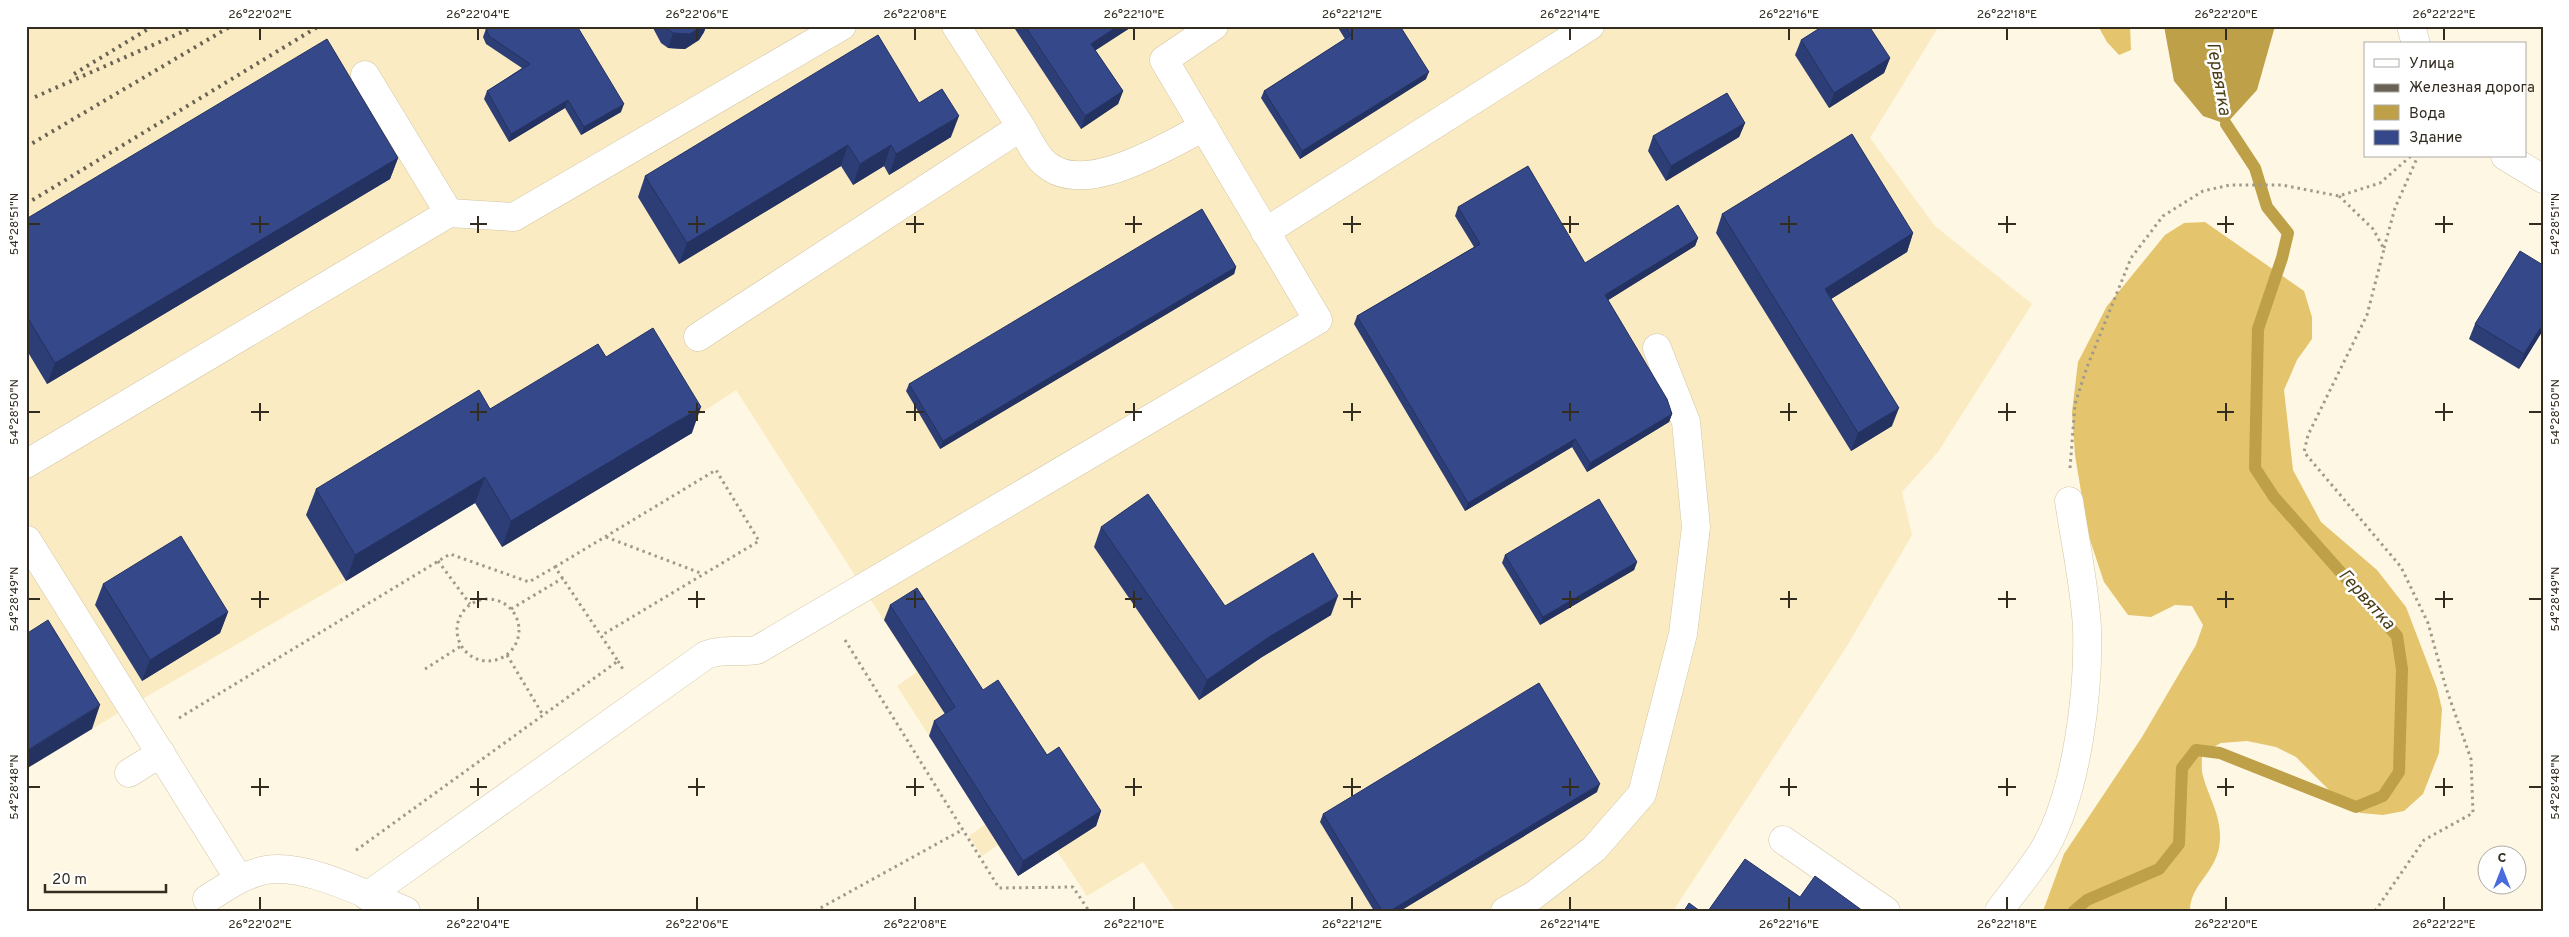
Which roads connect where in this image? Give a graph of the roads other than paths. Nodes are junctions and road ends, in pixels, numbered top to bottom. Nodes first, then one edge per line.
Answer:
1 (842, 26) edge
2 (956, 26) edge
3 (1214, 26) edge
4 (1590, 26) edge
5 (2411, 26) edge
6 (2415, 42) edge
7 (365, 75) dead end
8 (1020, 127) junction
9 (1204, 127) junction
10 (2508, 158) edge
11 (2543, 179) edge
12 (449, 213) junction
13 (1265, 232) junction
14 (698, 337) dead end
15 (1657, 348) dead end
16 (26, 464) edge
17 (2069, 501) road end
18 (27, 539) edge
19 (155, 744) junction
20 (129, 773) dead end
21 (1783, 840) dead end
22 (239, 879) junction
23 (367, 896) junction
24 (207, 899) dead end
25 (406, 911) edge
26 (1504, 911) edge
27 (1886, 911) edge
28 (1999, 911) edge

1 - 12 street
2 - 8 street
3 - 9 street
4 - 13 street
5 - 6 street
7 - 12 street
8 - 9 street
8 - 14 street
9 - 13 street
10 - 11 street
12 - 16 street
13 - 23 street
15 - 26 street
17 - 28 street
18 - 19 street
19 - 20 street
19 - 22 street
21 - 27 street
22 - 23 street
22 - 24 street
23 - 25 street

